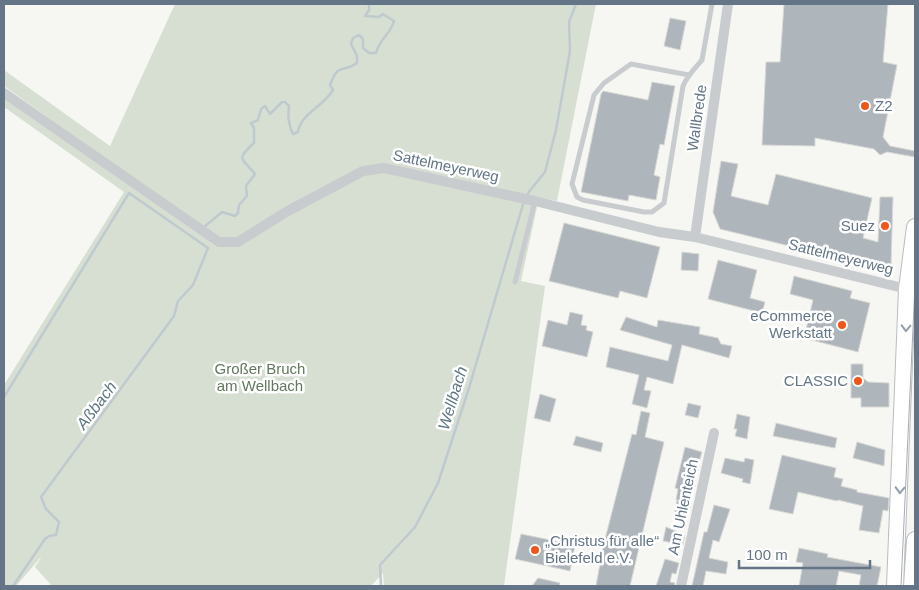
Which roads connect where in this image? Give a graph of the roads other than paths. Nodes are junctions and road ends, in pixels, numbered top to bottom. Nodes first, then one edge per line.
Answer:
1 (712, 4) edge
2 (728, 4) edge
3 (689, 75) junction
4 (4, 93) edge
5 (536, 201) junction
6 (915, 227) edge
7 (695, 237) junction
8 (515, 282) dead end
9 (911, 290) edge
10 (714, 433) dead end
11 (915, 540) edge
12 (681, 586) edge
13 (895, 586) edge
14 (912, 586) edge

1 - 3 lane
2 - 7 street, Wallbrede
3 - 3 lane
4 - 5 street, Sattelmeyerweg
5 - 7 street, Sattelmeyerweg
5 - 8 lane
6 - 9 main road
7 - 9 street, Sattelmeyerweg
9 -> 13 main road
10 - 12 street, Am Uhlenteich
11 - 14 main road

